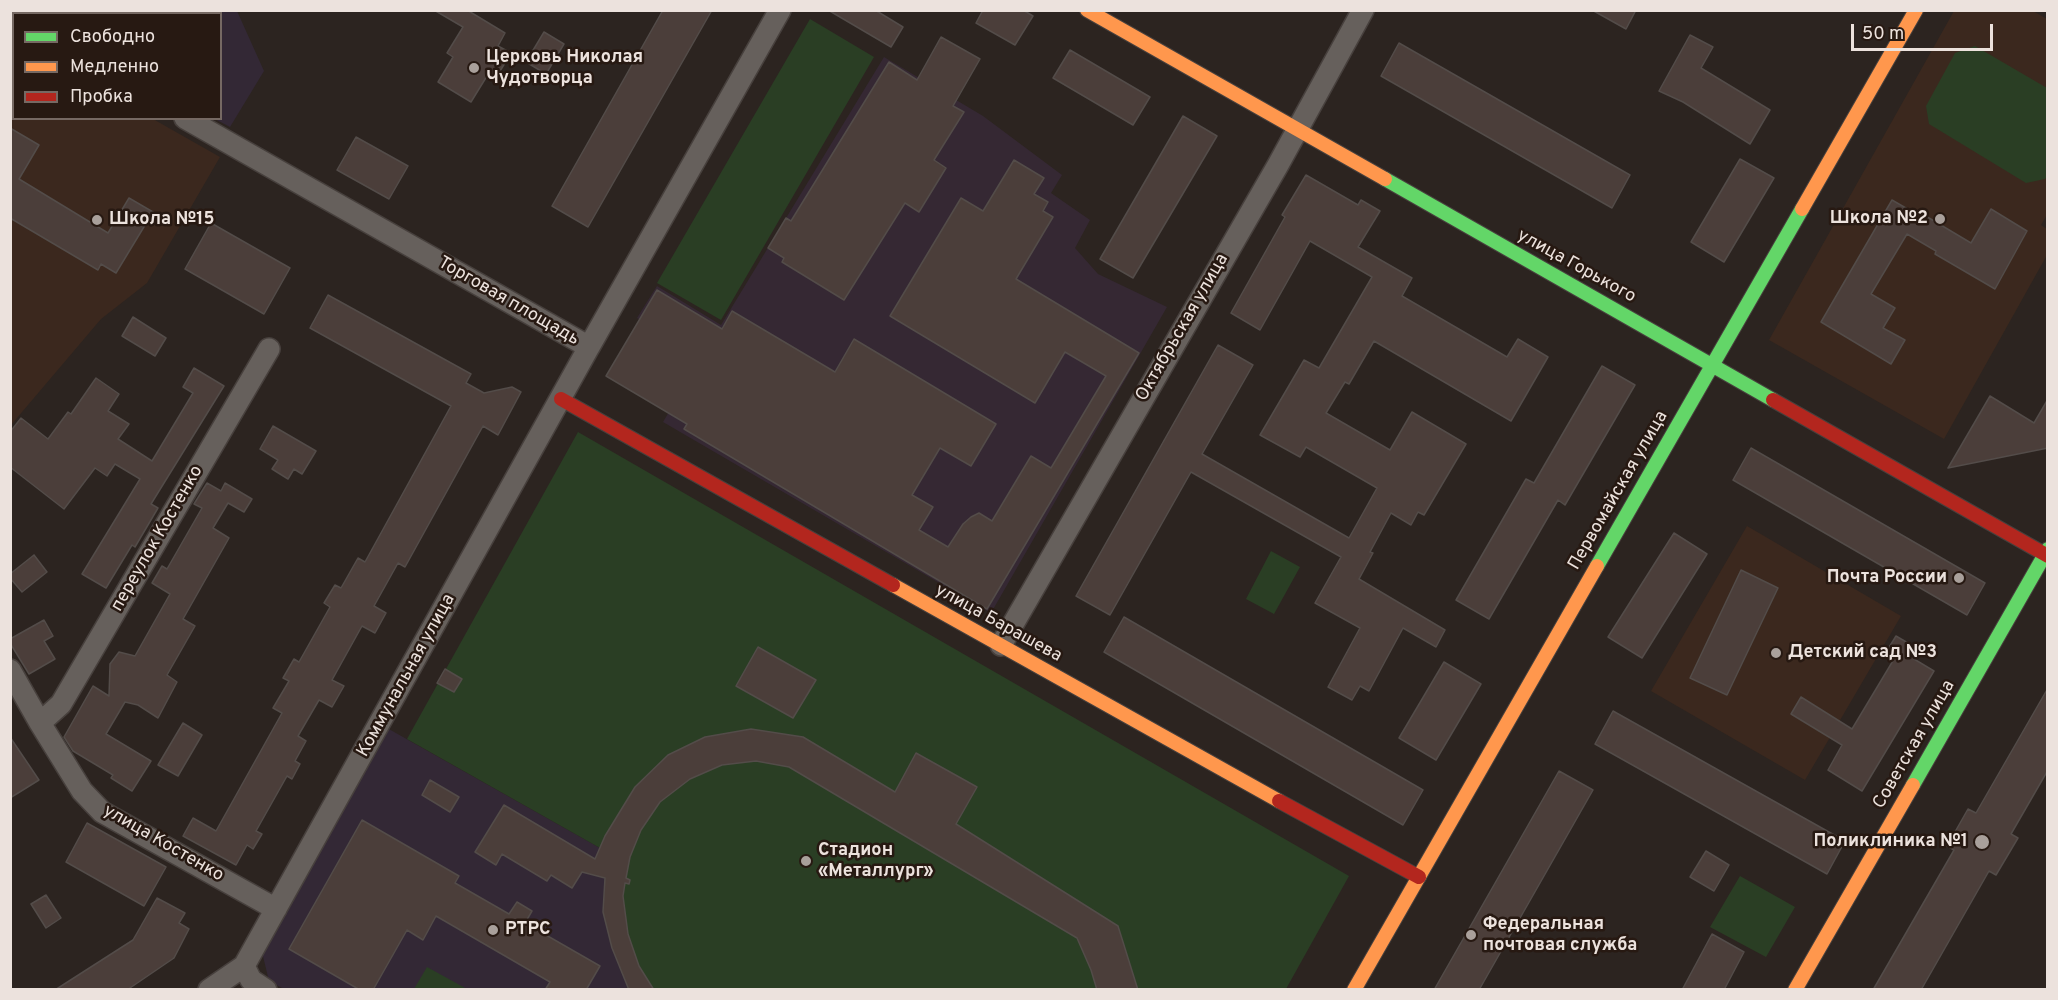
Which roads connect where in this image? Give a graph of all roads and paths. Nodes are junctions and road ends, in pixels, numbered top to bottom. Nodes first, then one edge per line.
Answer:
1 (780, 10) edge
2 (1087, 10) edge
3 (1363, 10) edge
4 (1916, 10) edge
5 (189, 120) edge
6 (1296, 130) junction
7 (589, 347) junction
8 (269, 349) dead end
9 (1713, 365) junction
10 (561, 399) junction
11 (2046, 553) edge
12 (1001, 645) junction
13 (10, 670) edge
14 (40, 723) junction
15 (1419, 877) junction
16 (276, 909) junction
17 (244, 966) junction
18 (209, 990) edge
19 (266, 990) edge
20 (1354, 990) edge
21 (1795, 990) edge

1 - 7 street, Торговая площадь
2 - 6 street, улица Горького
3 - 6 street, Октябрьская улица
4 - 9 street, Первомайская улица
5 - 7 street, Торговая площадь
6 - 9 street, улица Горького
6 - 12 street, Октябрьская улица
7 - 10 street, Коммунальная улица
8 - 14 street, переулок Костенко
9 - 11 street, улица Горького
9 - 15 street, Первомайская улица
10 - 12 street, улица Барашева
10 - 16 street, Коммунальная улица
11 - 21 street, Советская улица
12 - 15 street, улица Барашева
13 - 14 street, улица Костенко
14 - 16 street, улица Костенко
15 - 20 street, Первомайская улица
16 - 17 street, Коммунальная улица
17 - 18 street, Коммунальная улица
17 - 19 street

